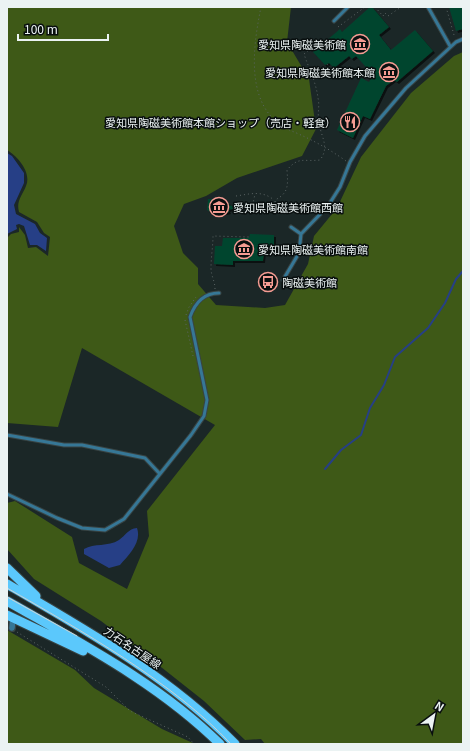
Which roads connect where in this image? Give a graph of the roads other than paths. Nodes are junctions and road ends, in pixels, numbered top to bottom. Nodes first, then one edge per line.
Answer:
1 (348, 7) edge
2 (428, 7) edge
3 (334, 21) dead end
4 (463, 39) edge
5 (450, 46) junction
6 (291, 227) dead end
7 (301, 234) junction
8 (283, 280) dead end
9 (219, 293) dead end
10 (7, 434) edge
11 (160, 474) junction
12 (7, 494) edge
13 (7, 568) edge
14 (7, 584) edge
15 (7, 601) edge
16 (51, 609) junction
17 (10, 617) edge
18 (12, 628) road end
19 (187, 713) junction
20 (220, 744) edge
21 (235, 744) edge

1 - 3 lane
2 - 5 lane
4 - 5 lane
5 - 7 lane
6 - 7 lane
7 - 8 lane
9 - 11 lane
10 - 11 lane
11 - 12 lane
13 - 16 main road
14 - 16 main road, 力石名古屋線
15 - 19 main road, 力石名古屋線
16 - 21 main road, 力石名古屋線
17 - 18 street
17 - 19 main road
19 - 20 main road, 力石名古屋線

